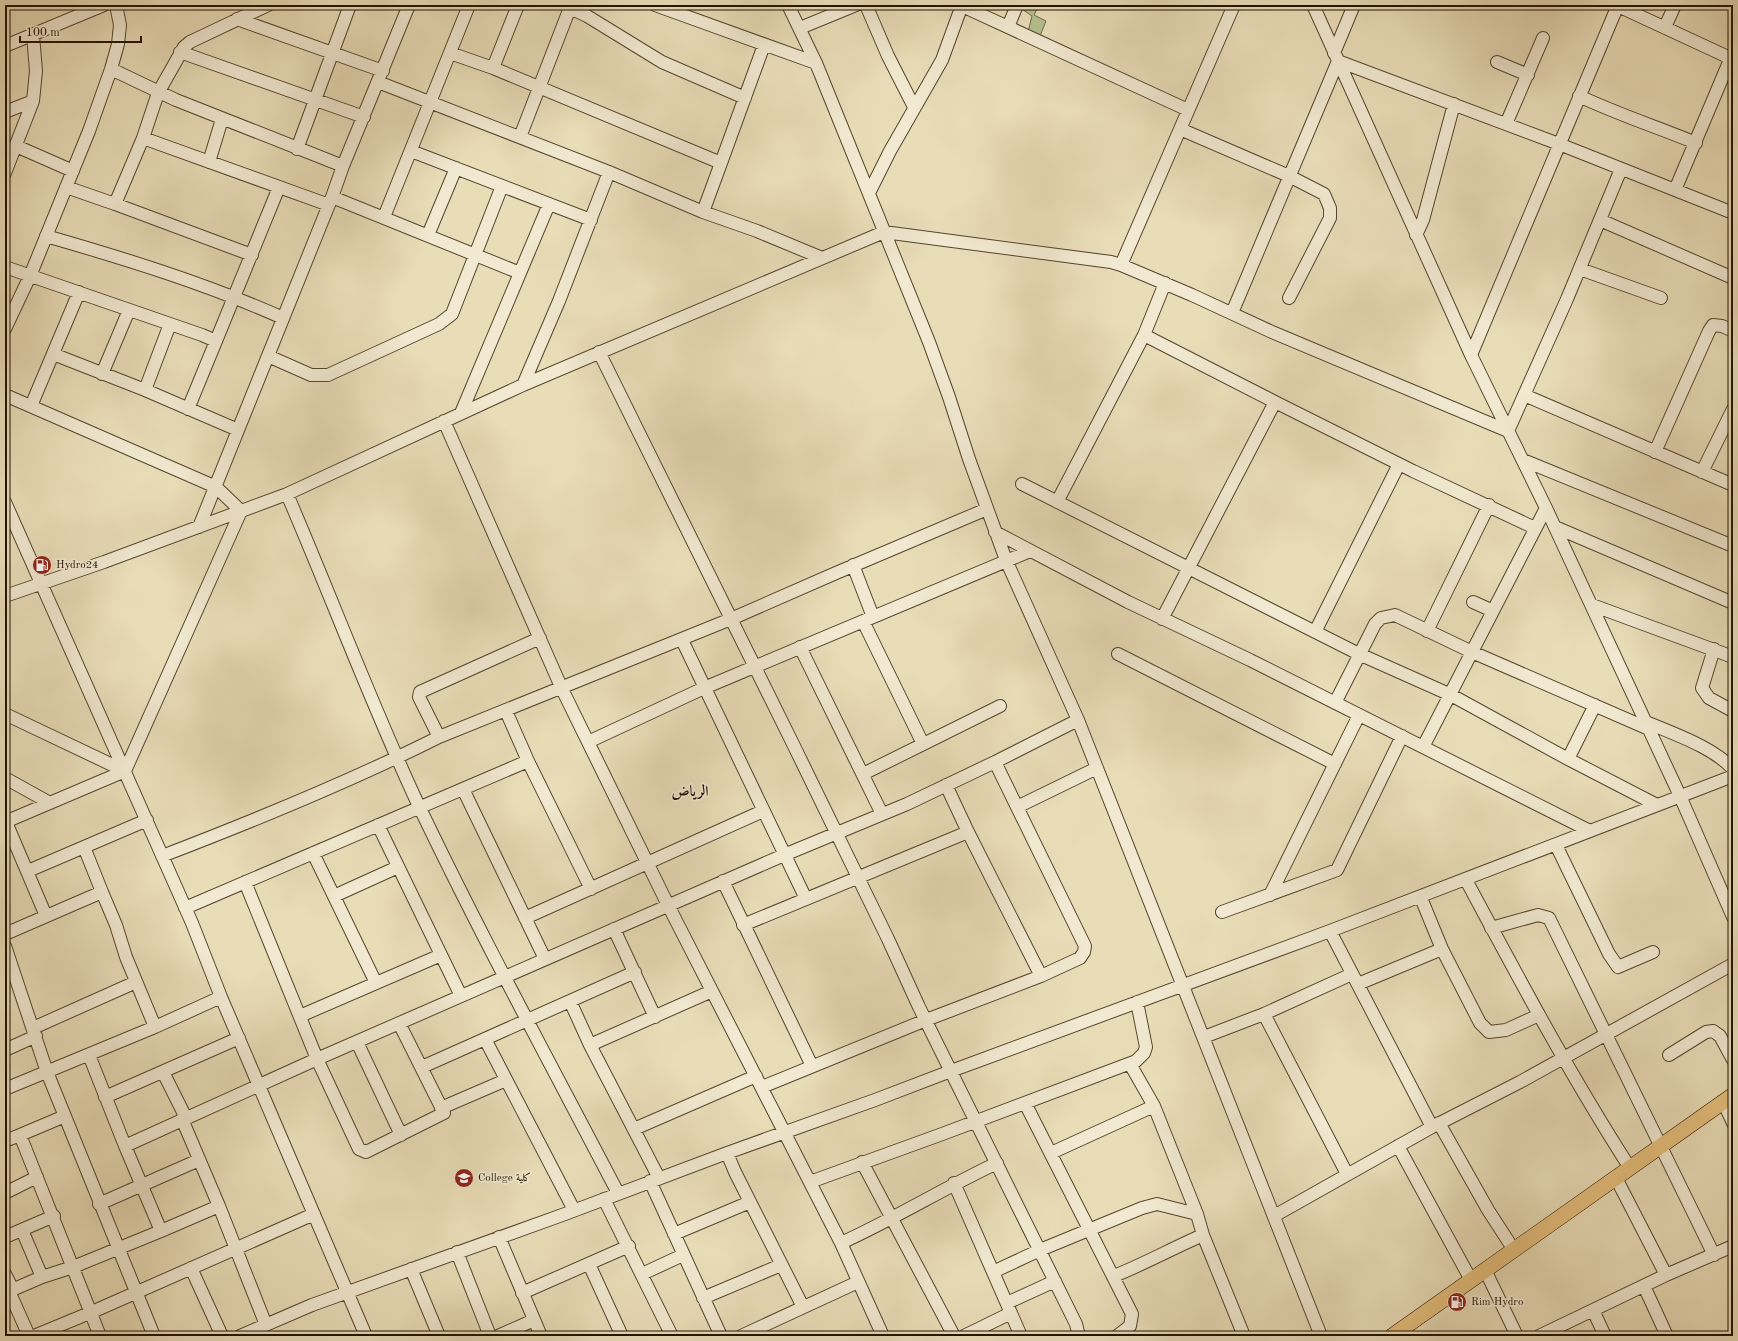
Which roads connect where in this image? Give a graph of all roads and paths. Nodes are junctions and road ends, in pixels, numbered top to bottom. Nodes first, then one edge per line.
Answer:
1 (104, 5) edge
2 (116, 5) edge
3 (268, 5) edge
4 (350, 5) edge
5 (409, 5) edge
6 (469, 5) edge
7 (518, 5) edge
8 (655, 5) edge
9 (788, 5) edge
10 (856, 5) edge
11 (866, 5) edge
12 (961, 5) edge
13 (1017, 5) edge
14 (1234, 5) edge
15 (1313, 5) edge
16 (1354, 5) edge
17 (1618, 5) edge
18 (1674, 5) edge
19 (571, 6) edge
20 (692, 11) edge
21 (237, 19) junction
22 (1008, 27) junction
23 (800, 28) junction
24 (1665, 28) junction
25 (32, 35) junction
26 (1543, 38) dead end
27 (764, 45) junction
28 (5, 46) edge
29 (180, 52) junction
30 (332, 53) junction
31 (450, 53) junction
32 (1336, 57) junction
33 (1497, 62) dead end
34 (816, 63) junction
35 (493, 68) junction
36 (111, 69) junction
37 (383, 71) junction
38 (1528, 75) junction
39 (378, 82) junction
40 (539, 87) junction
41 (158, 93) junction
42 (1579, 96) junction
43 (745, 98) junction
44 (315, 100) junction
45 (33, 101) junction
46 (430, 103) junction
47 (1454, 104) junction
48 (914, 107) junction
49 (1188, 110) junction
50 (5, 112) edge
51 (364, 117) junction
52 (222, 119) junction
53 (1506, 124) junction
54 (1180, 129) junction
55 (143, 138) junction
56 (520, 138) junction
57 (1696, 143) junction
58 (1559, 144) junction
59 (16, 146) junction
60 (297, 148) junction
61 (411, 151) junction
62 (209, 162) junction
63 (721, 163) junction
64 (343, 166) junction
65 (456, 168) junction
66 (1621, 169) junction
67 (73, 171) junction
68 (609, 172) junction
69 (5, 174) edge
70 (1290, 176) junction
71 (502, 186) junction
72 (66, 187) junction
73 (279, 187) junction
74 (1675, 190) junction
75 (869, 193) junction
76 (331, 201) junction
77 (115, 204) junction
78 (548, 204) junction
79 (703, 212) junction
80 (1733, 213) edge
81 (384, 217) junction
82 (592, 220) junction
83 (1600, 220) junction
84 (884, 232) junction
85 (1416, 235) junction
86 (46, 236) junction
87 (428, 236) junction
88 (474, 254) junction
89 (252, 255) junction
90 (822, 258) junction
91 (1121, 265) junction
92 (5, 267) edge
93 (1580, 269) junction
94 (520, 273) junction
95 (30, 276) junction
96 (1733, 278) edge
97 (1165, 283) junction
98 (79, 292) junction
99 (235, 298) junction
100 (1289, 298) dead end
101 (1661, 298) dead end
102 (129, 310) junction
103 (1232, 313) junction
104 (283, 318) junction
105 (170, 324) junction
106 (5, 329) edge
107 (1733, 331) edge
108 (1144, 335) junction
109 (216, 341) junction
110 (598, 352) junction
111 (53, 354) junction
112 (1471, 355) junction
113 (268, 356) junction
114 (102, 374) junction
115 (523, 385) junction
116 (145, 390) junction
117 (5, 395) edge
118 (1524, 395) junction
119 (1274, 402) junction
120 (30, 406) junction
121 (188, 409) junction
122 (1733, 409) edge
123 (461, 413) junction
124 (444, 421) junction
125 (238, 430) junction
126 (1508, 430) junction
127 (1655, 452) junction
128 (1523, 460) junction
129 (1399, 464) junction
130 (1702, 472) junction
131 (1022, 484) dead end
132 (1733, 485) edge
133 (216, 487) junction
134 (287, 494) junction
135 (5, 502) edge
136 (1057, 502) junction
137 (1489, 506) junction
138 (1546, 508) junction
139 (987, 509) junction
140 (241, 511) junction
141 (199, 527) junction
142 (1555, 527) junction
143 (1535, 528) junction
144 (995, 532) junction
145 (1733, 546) edge
146 (1030, 551) junction
147 (1006, 560) junction
148 (853, 566) junction
149 (1188, 568) junction
150 (42, 584) junction
151 (5, 596) edge
152 (1473, 602) dead end
153 (1733, 603) edge
154 (1592, 605) junction
155 (1493, 611) junction
156 (731, 619) junction
157 (868, 619) junction
158 (1162, 619) junction
159 (1427, 631) junction
160 (1315, 632) junction
161 (540, 638) junction
162 (682, 640) junction
163 (800, 647) junction
164 (1714, 649) junction
165 (1472, 652) junction
166 (1118, 654) dead end
167 (1359, 654) junction
168 (1733, 657) edge
169 (754, 667) junction
170 (704, 688) junction
171 (562, 689) junction
172 (1451, 695) junction
173 (1335, 703) junction
174 (1000, 706) dead end
175 (1595, 706) junction
176 (506, 711) junction
177 (1733, 711) edge
178 (5, 714) edge
179 (1359, 715) junction
180 (1078, 720) junction
181 (1648, 726) junction
182 (1402, 736) junction
183 (439, 738) junction
184 (588, 742) junction
185 (924, 744) junction
186 (1423, 747) junction
187 (398, 758) junction
188 (1568, 759) junction
189 (528, 761) junction
190 (995, 762) junction
191 (1335, 764) junction
192 (1097, 768) junction
193 (125, 771) junction
194 (863, 774) junction
195 (1733, 775) edge
196 (5, 778) edge
197 (946, 785) junction
198 (463, 789) junction
199 (1680, 796) junction
200 (50, 803) junction
201 (1658, 805) junction
202 (420, 807) junction
203 (1017, 807) junction
204 (763, 811) junction
205 (882, 814) junction
206 (147, 820) junction
207 (5, 822) edge
208 (378, 825) junction
209 (1590, 831) junction
210 (968, 832) junction
211 (837, 834) junction
212 (1556, 845) junction
213 (84, 847) junction
214 (313, 853) junction
215 (784, 855) junction
216 (162, 856) junction
217 (647, 864) junction
218 (398, 867) junction
219 (28, 872) junction
220 (858, 878) junction
221 (1466, 880) junction
222 (723, 881) junction
223 (245, 882) junction
224 (591, 889) junction
225 (102, 892) junction
226 (1270, 895) junction
227 (334, 896) junction
228 (1421, 898) junction
229 (806, 899) junction
230 (668, 906) junction
231 (185, 908) junction
232 (1222, 912) dead end
233 (46, 916) junction
234 (1733, 917) edge
235 (525, 918) junction
236 (743, 925) junction
237 (1491, 928) junction
238 (614, 929) junction
239 (1330, 931) junction
240 (5, 934) edge
241 (1442, 949) junction
242 (6, 952) edge
243 (1654, 952) dead end
244 (441, 955) junction
245 (545, 959) junction
246 (1733, 964) edge
247 (634, 972) junction
248 (1041, 976) junction
249 (505, 977) junction
250 (1355, 979) junction
251 (136, 982) junction
252 (376, 983) junction
253 (1183, 985) junction
254 (712, 992) junction
255 (461, 996) junction
256 (221, 997) junction
257 (570, 1001) junction
258 (1137, 1002) junction
259 (1264, 1014) junction
260 (1539, 1015) junction
261 (300, 1016) junction
262 (655, 1017) junction
263 (528, 1020) junction
264 (926, 1020) junction
265 (399, 1023) junction
266 (155, 1027) junction
267 (35, 1032) junction
268 (1605, 1034) junction
269 (1204, 1037) junction
270 (239, 1038) junction
271 (485, 1039) junction
272 (357, 1042) junction
273 (590, 1045) junction
274 (5, 1050) edge
275 (88, 1055) junction
276 (1669, 1056) dead end
277 (317, 1058) junction
278 (1563, 1058) junction
279 (1733, 1060) edge
280 (1130, 1064) junction
281 (812, 1066) junction
282 (422, 1067) junction
283 (951, 1071) junction
284 (48, 1072) junction
285 (163, 1072) junction
286 (756, 1076) junction
287 (506, 1080) junction
288 (259, 1084) junction
289 (762, 1087) junction
290 (5, 1088) edge
291 (105, 1097) junction
292 (1728, 1098) edge
293 (1025, 1103) junction
294 (1154, 1106) junction
295 (442, 1108) junction
296 (65, 1116) junction
297 (184, 1119) junction
298 (976, 1121) junction
299 (1733, 1123) edge
300 (1435, 1125) junction
301 (634, 1129) junction
302 (785, 1132) junction
303 (20, 1135) junction
304 (401, 1135) junction
305 (5, 1141) edge
306 (125, 1146) junction
307 (1398, 1146) junction
308 (1661, 1146) junction
309 (727, 1153) junction
310 (1051, 1153) junction
311 (199, 1160) junction
312 (862, 1162) junction
313 (997, 1163) junction
314 (1630, 1168) junction
315 (1347, 1174) junction
316 (37, 1177) junction
317 (1616, 1178) junction
318 (655, 1180) junction
319 (810, 1182) junction
320 (954, 1183) junction
321 (142, 1185) junction
322 (5, 1193) edge
323 (618, 1193) junction
324 (604, 1199) junction
325 (750, 1202) junction
326 (100, 1204) junction
327 (219, 1206) junction
328 (574, 1210) junction
329 (314, 1214) junction
330 (1197, 1214) junction
331 (54, 1216) junction
332 (892, 1216) junction
333 (1274, 1216) junction
334 (22, 1230) junction
335 (1090, 1230) junction
336 (161, 1231) junction
337 (674, 1234) junction
338 (1203, 1235) junction
339 (499, 1237) junction
340 (5, 1238) edge
341 (841, 1242) junction
342 (629, 1246) junction
343 (1733, 1246) edge
344 (118, 1248) junction
345 (235, 1248) junction
346 (1040, 1250) junction
347 (1514, 1250) junction
348 (457, 1252) junction
349 (683, 1254) junction
350 (1714, 1255) junction
351 (589, 1264) junction
352 (781, 1264) junction
353 (73, 1267) junction
354 (191, 1268) junction
355 (411, 1269) junction
356 (1485, 1270) junction
357 (993, 1272) junction
358 (5, 1274) edge
359 (642, 1274) junction
360 (1114, 1276) junction
361 (1666, 1276) junction
362 (42, 1277) junction
363 (1471, 1280) junction
364 (1055, 1281) junction
365 (858, 1282) junction
366 (1644, 1286) junction
367 (9, 1291) edge
368 (136, 1292) junction
369 (347, 1292) junction
370 (522, 1293) junction
371 (703, 1298) junction
372 (803, 1307) junction
373 (1009, 1308) junction
374 (1593, 1310) junction
375 (92, 1312) junction
376 (534, 1320) junction
377 (266, 1325) junction
378 (245, 1335) edge
379 (880, 1335) edge
380 (29, 1336) edge
381 (34, 1336) edge
382 (100, 1336) edge
383 (154, 1336) edge
384 (222, 1336) edge
385 (366, 1336) edge
386 (439, 1336) edge
387 (490, 1336) edge
388 (498, 1336) edge
389 (541, 1336) edge
390 (622, 1336) edge
391 (672, 1336) edge
392 (720, 1336) edge
393 (741, 1336) edge
394 (954, 1336) edge
395 (964, 1336) edge
396 (1021, 1336) edge
397 (1079, 1336) edge
398 (1117, 1336) edge
399 (1244, 1336) edge
400 (1321, 1336) edge
401 (1392, 1336) edge
402 (1517, 1336) edge
403 (1539, 1336) edge
404 (1605, 1336) edge
405 (1667, 1336) edge

1 - 25 street
2 - 36 street
3 - 21 street
4 - 30 street
5 - 37 street
6 - 31 street
7 - 35 street
8 - 20 street
9 - 23 street
10 - 23 street
11 - 48 street
12 - 22 street
12 - 48 street
13 - 22 street
14 - 49 street
15 - 32 street
16 - 32 street
17 - 24 street
17 - 42 street
18 - 24 street
19 - 40 street
19 - 43 street
20 - 27 street
21 - 29 street
21 - 30 street
22 - 49 street
23 - 34 street
24 - 57 street
25 - 28 street
25 - 45 street
26 - 38 street
27 - 34 street
27 - 43 street
29 - 41 street
29 - 44 street
30 - 37 street
30 - 44 street
31 - 35 street
31 - 46 street
32 - 47 street
32 - 70 street
32 - 85 street
33 - 38 street
34 - 75 street
35 - 40 street
36 - 41 street
36 - 67 street
37 - 39 street
38 - 53 street
39 - 46 street
39 - 51 street
40 - 56 street
40 - 63 street
41 - 52 street
41 - 55 street
42 - 57 street
42 - 58 street
43 - 63 street
44 - 51 street
44 - 60 street
45 - 50 street
45 - 59 street
46 - 56 street
46 - 61 street
47 - 53 street
47 - 85 street
48 - 75 street
49 - 54 street
51 - 64 street
52 - 60 street
52 - 62 street
53 - 58 street
54 - 70 street
54 - 91 street
55 - 62 street
55 - 77 street
56 - 68 street
57 - 74 street
58 - 66 street
58 - 112 street
59 - 67 street
59 - 69 street
60 - 64 street
61 - 65 street
61 - 81 street
62 - 73 street
63 - 79 street
64 - 76 street
65 - 71 street
65 - 87 street
66 - 74 street
66 - 83 street
67 - 72 street
68 - 79 street
68 - 82 street
70 - 100 street
70 - 103 street
71 - 78 street
71 - 88 street
72 - 77 street
72 - 86 street
73 - 76 street
73 - 89 street
74 - 80 street
75 - 84 street
76 - 81 street
76 - 104 street
77 - 89 street
78 - 82 street
78 - 94 street
79 - 90 street
81 - 87 street
82 - 115 street
83 - 93 street
83 - 96 street
84 - 90 street
84 - 91 street
84 - 139 street
85 - 112 street
86 - 95 street
86 - 99 street
87 - 88 street
88 - 94 street
88 - 113 street
89 - 99 street
90 - 110 street
91 - 97 street
92 - 95 street
93 - 101 street
93 - 118 street
94 - 123 street
95 - 98 street
95 - 106 street
97 - 103 street
97 - 108 street
98 - 102 street
98 - 111 street
99 - 104 street
99 - 109 street
102 - 105 street
102 - 114 street
103 - 126 street
104 - 113 street
105 - 109 street
105 - 116 street
107 - 127 street
108 - 119 street
108 - 136 street
109 - 121 street
110 - 115 street
110 - 156 street
111 - 114 street
111 - 120 street
112 - 126 street
113 - 125 street
114 - 116 street
115 - 123 street
116 - 121 street
117 - 120 street
118 - 126 street
118 - 127 street
119 - 129 street
119 - 149 street
120 - 133 street
121 - 125 street
122 - 130 street
123 - 124 street
124 - 134 street
124 - 161 street
125 - 133 street
126 - 128 street
127 - 130 street
128 - 138 street
128 - 145 street
129 - 137 street
129 - 160 street
130 - 132 street
131 - 136 street
133 - 140 street
133 - 141 street
134 - 140 street
134 - 187 street
135 - 150 street
136 - 149 street
137 - 143 street
137 - 159 street
138 - 142 street
138 - 143 street
139 - 144 street
139 - 148 street
140 - 141 street
140 - 193 street
141 - 150 street
142 - 153 street
142 - 154 street
143 - 155 street
144 - 146 street
144 - 147 street
146 - 147 street
146 - 158 street
147 - 157 street
147 - 180 street
148 - 156 street
148 - 157 street
149 - 158 street
149 - 160 street
150 - 151 street
150 - 193 street
152 - 155 street
154 - 164 street
154 - 181 street
155 - 165 street
156 - 162 street
156 - 169 street
157 - 163 street
157 - 185 street
158 - 173 street
159 - 165 street
159 - 167 street
160 - 167 street
161 - 171 street
161 - 183 street
162 - 170 street
162 - 171 street
163 - 169 street
163 - 194 street
164 - 168 street
164 - 177 street
165 - 172 street
165 - 175 street
166 - 191 street
167 - 172 street
167 - 173 street
169 - 170 street
169 - 211 street
170 - 184 street
170 - 204 street
171 - 176 street
171 - 184 street
172 - 186 street
172 - 188 street
173 - 179 street
174 - 185 street
175 - 181 street
175 - 188 street
176 - 183 street
176 - 189 street
178 - 193 street
179 - 182 street
179 - 191 street
180 - 190 street
180 - 192 street
181 - 195 street
181 - 199 street
182 - 186 street
182 - 226 street
183 - 187 street
184 - 217 street
185 - 194 street
186 - 209 street
187 - 202 street
187 - 216 street
188 - 201 street
189 - 198 street
189 - 224 street
190 - 197 street
190 - 203 street
191 - 226 street
192 - 203 street
192 - 253 street
193 - 200 street
193 - 206 street
194 - 205 street
195 - 199 street
196 - 200 street
197 - 205 street
197 - 210 street
198 - 202 street
198 - 235 street
199 - 201 street
199 - 234 street
200 - 207 street
201 - 209 street
202 - 208 street
202 - 249 street
203 - 248 street
204 - 215 street
204 - 217 street
205 - 211 street
206 - 213 street
206 - 216 street
207 - 219 street
208 - 214 street
208 - 218 street
209 - 212 street
210 - 220 street
210 - 248 street
211 - 215 street
211 - 220 street
212 - 221 street
212 - 243 street
213 - 219 street
213 - 225 street
214 - 223 street
214 - 227 street
215 - 222 street
215 - 229 street
216 - 231 street
217 - 224 street
217 - 230 street
218 - 227 street
218 - 244 street
219 - 233 street
220 - 229 street
220 - 264 street
221 - 228 street
221 - 237 street
222 - 230 street
222 - 236 street
223 - 231 street
223 - 261 street
224 - 235 street
225 - 233 street
225 - 251 street
226 - 232 street
227 - 252 street
228 - 239 street
228 - 241 street
229 - 236 street
230 - 238 street
230 - 254 street
231 - 256 street
233 - 240 street
235 - 245 street
236 - 281 street
237 - 260 street
237 - 268 street
238 - 245 street
238 - 247 street
239 - 250 street
239 - 253 street
241 - 250 street
241 - 260 street
242 - 267 street
244 - 252 street
244 - 255 street
245 - 249 street
246 - 268 street
247 - 257 street
247 - 262 street
248 - 264 street
249 - 255 street
249 - 263 street
250 - 259 street
250 - 300 street
251 - 266 street
251 - 267 street
252 - 261 street
253 - 258 street
253 - 269 street
254 - 262 street
254 - 286 street
255 - 265 street
256 - 266 street
256 - 270 street
257 - 263 street
257 - 273 street
258 - 280 street
258 - 283 street
259 - 269 street
259 - 315 street
260 - 278 street
261 - 277 street
262 - 273 street
263 - 271 street
263 - 323 street
264 - 281 street
264 - 283 street
265 - 272 street
265 - 282 street
266 - 275 street
267 - 274 street
267 - 284 street
268 - 278 street
268 - 308 street
269 - 333 street
270 - 285 street
270 - 288 street
271 - 282 street
271 - 287 street
272 - 277 street
272 - 304 street
273 - 301 street
275 - 284 street
275 - 291 street
276 - 279 street
277 - 288 street
277 - 304 street
278 - 300 street
278 - 314 street
280 - 293 street
280 - 294 street
281 - 289 street
282 - 295 street
283 - 298 street
283 - 302 street
284 - 290 street
284 - 296 street
285 - 291 street
285 - 297 street
286 - 289 street
286 - 301 street
287 - 295 street
287 - 328 street
288 - 297 street
288 - 329 street
289 - 302 street
291 - 306 street
292 - 299 street
292 - 308 main road
293 - 298 street
293 - 310 street
294 - 310 street
294 - 330 street
295 - 304 street
296 - 303 street
296 - 326 street
297 - 306 street
297 - 311 street
298 - 312 street
298 - 313 street
300 - 307 street
300 - 347 street
301 - 318 street
302 - 309 street
302 - 319 street
303 - 305 street
303 - 316 street
306 - 321 street
307 - 315 street
307 - 363 street
308 - 314 main road
308 - 350 street
309 - 318 street
309 - 325 street
310 - 335 street
311 - 321 street
311 - 327 street
312 - 319 street
312 - 332 street
313 - 320 street
313 - 346 street
314 - 317 main road
315 - 333 street
316 - 322 street
316 - 331 street
317 - 347 main road
317 - 361 street
318 - 323 street
318 - 337 street
319 - 341 street
320 - 332 street
320 - 357 street
321 - 326 street
321 - 336 street
323 - 324 street
324 - 328 street
324 - 342 street
325 - 337 street
325 - 352 street
326 - 344 street
327 - 336 street
327 - 345 street
328 - 339 street
329 - 345 street
329 - 369 street
330 - 335 street
330 - 338 street
331 - 334 street
331 - 353 street
332 - 341 street
332 - 394 street
333 - 400 street
334 - 340 street
334 - 362 street
335 - 346 street
335 - 360 street
336 - 344 street
337 - 349 street
338 - 360 street
338 - 399 street
339 - 348 street
339 - 370 street
341 - 365 street
342 - 351 street
342 - 359 street
343 - 350 street
344 - 353 street
344 - 368 street
345 - 354 street
345 - 377 street
346 - 357 street
346 - 364 street
347 - 356 main road
348 - 355 street
348 - 387 street
349 - 359 street
349 - 371 street
350 - 361 street
351 - 370 street
351 - 390 street
352 - 371 street
352 - 372 street
353 - 362 street
353 - 375 street
354 - 368 street
354 - 384 street
355 - 369 street
355 - 386 street
356 - 363 main road
356 - 402 street
357 - 373 street
358 - 367 street
359 - 391 street
360 - 398 street
361 - 366 street
362 - 367 street
363 - 401 main road
364 - 373 street
364 - 397 street
365 - 372 street
365 - 379 street
366 - 374 street
366 - 405 street
367 - 380 street
368 - 375 street
368 - 383 street
369 - 377 street
369 - 385 street
370 - 376 street
371 - 392 street
372 - 393 street
373 - 395 street
373 - 396 street
374 - 403 street
374 - 404 street
375 - 381 street
375 - 382 street
376 - 388 street
376 - 389 street
377 - 378 street

